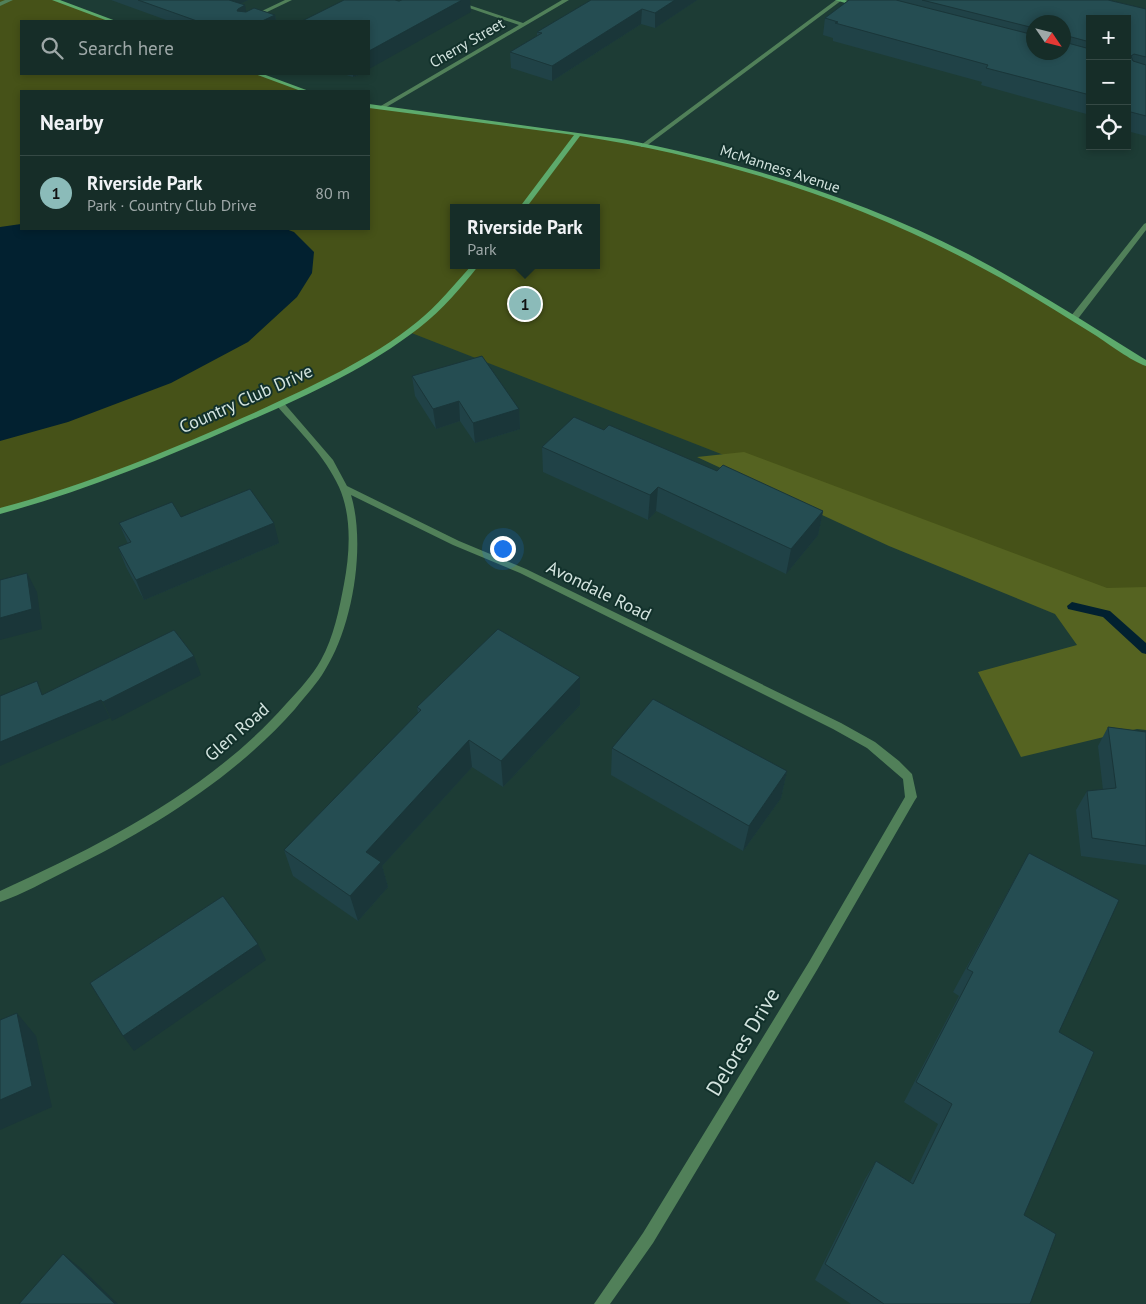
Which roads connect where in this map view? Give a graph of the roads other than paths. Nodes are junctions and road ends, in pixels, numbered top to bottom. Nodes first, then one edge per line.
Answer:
1 (10, 0) edge
2 (55, 0) edge
3 (289, 0) edge
4 (449, 0) edge
5 (566, 0) edge
6 (838, 0) edge
7 (0, 4) edge
8 (867, 7) edge
9 (110, 20) edge
10 (246, 20) edge
11 (524, 25) junction
12 (261, 75) edge
13 (303, 90) edge
14 (370, 106) edge
15 (381, 108) junction
16 (578, 135) junction
17 (642, 146) junction
18 (525, 204) edge
19 (1146, 225) edge
20 (472, 269) edge
21 (1074, 318) junction
22 (1146, 364) edge
23 (280, 404) junction
24 (344, 488) junction
25 (0, 511) edge
26 (911, 797) joint
27 (0, 897) edge
28 (601, 1304) edge

1 - 7 street
2 - 9 main road
3 - 10 street
4 - 11 street
5 - 11 street, Cherry Street
6 - 8 main road
6 - 17 street
11 - 15 street, Cherry Street
12 - 13 main road
14 - 15 main road, McManness Avenue
15 - 16 main road, McManness Avenue
16 - 17 main road, McManness Avenue
16 - 18 main road
17 - 21 main road, McManness Avenue
19 - 21 street
20 - 23 main road, Country Club Drive
21 - 22 main road, McManness Avenue
23 - 24 street
23 - 25 main road, Country Club Drive
24 - 26 street, Avondale Road
24 - 27 street, Glen Road
26 - 28 street, Delores Drive

